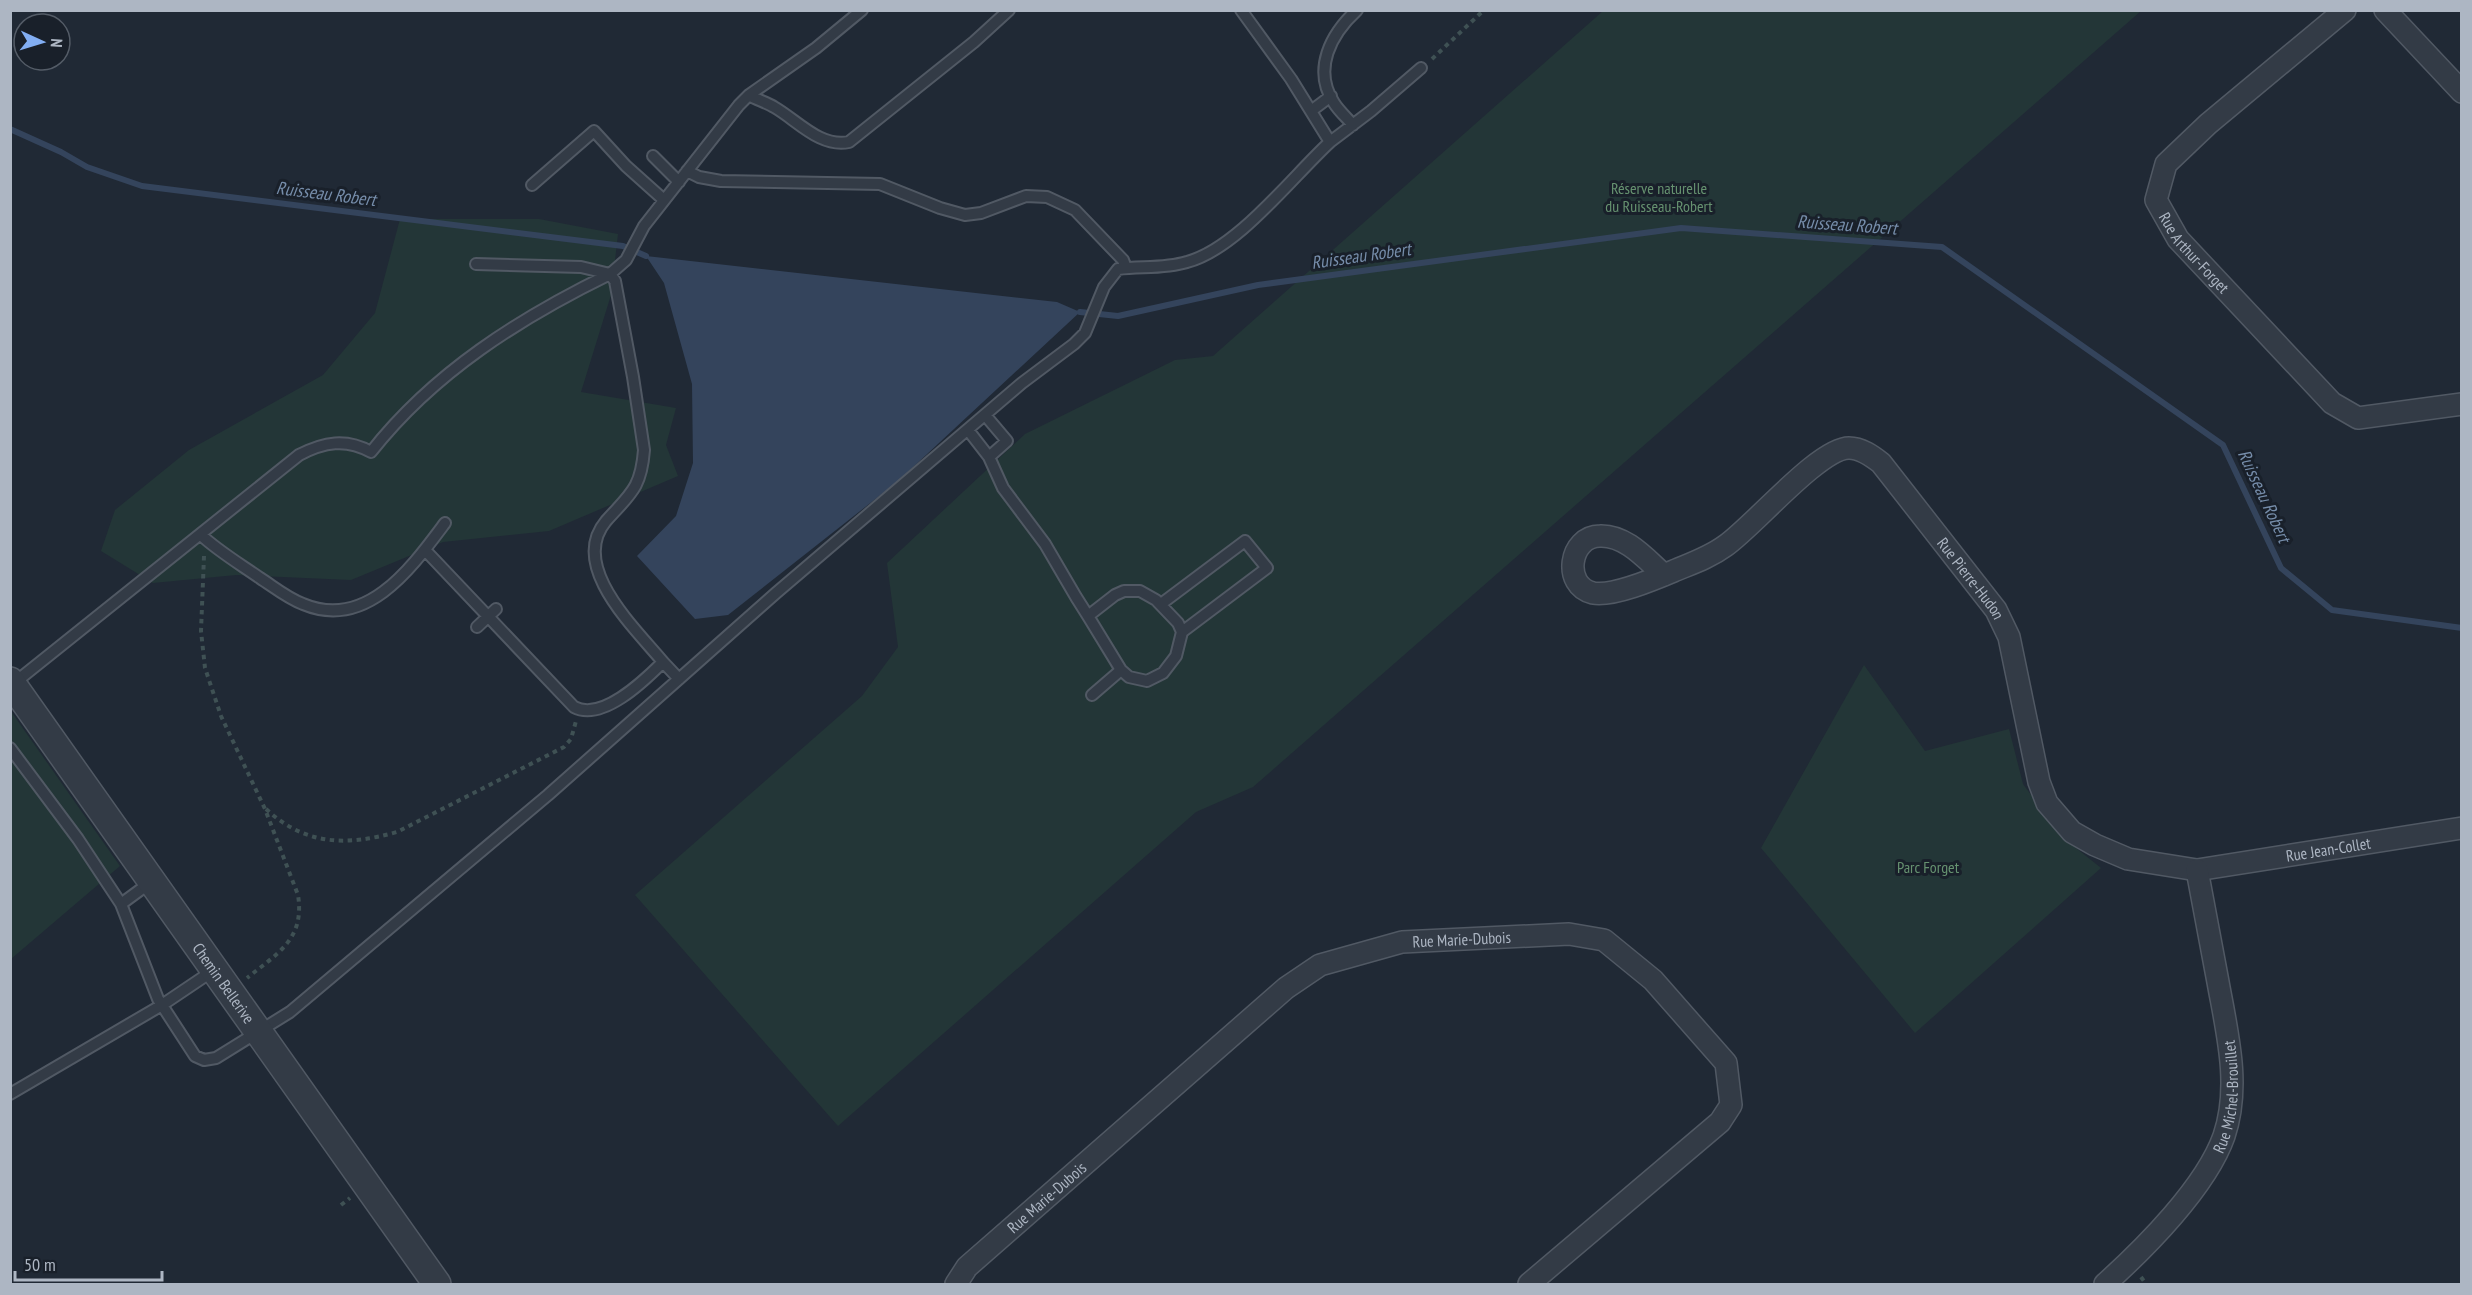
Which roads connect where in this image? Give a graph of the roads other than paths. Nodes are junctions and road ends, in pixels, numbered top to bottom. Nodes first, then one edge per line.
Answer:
1 (862, 10) edge
2 (1009, 10) edge
3 (1241, 10) edge
4 (1357, 10) edge
5 (2345, 10) edge
6 (2385, 10) edge
7 (1421, 68) road end
8 (2462, 92) edge
9 (749, 95) junction
10 (1330, 96) junction
11 (1311, 111) junction
12 (1353, 125) junction
13 (1330, 142) junction
14 (653, 156) dead end
15 (687, 171) junction
16 (679, 182) junction
17 (532, 184) dead end
18 (664, 201) junction
19 (476, 264) dead end
20 (1126, 268) junction
21 (610, 274) junction
22 (2462, 404) edge
23 (985, 415) junction
24 (968, 430) junction
25 (989, 457) junction
26 (445, 523) dead end
27 (201, 534) junction
28 (425, 550) junction
29 (1664, 575) dead end
30 (1161, 604) junction
31 (496, 609) dead end
32 (1088, 616) junction
33 (487, 617) junction
34 (477, 627) dead end
35 (1182, 632) junction
36 (663, 662) junction
37 (1121, 670) junction
38 (679, 679) junction
39 (12, 687) edge
40 (1092, 695) dead end
41 (10, 748) edge
42 (2462, 828) edge
43 (2198, 870) junction
44 (152, 882) junction
45 (121, 904) junction
46 (214, 970) junction
47 (162, 1005) junction
48 (259, 1033) junction
49 (10, 1094) edge
50 (437, 1284) edge
51 (957, 1284) edge
52 (1529, 1284) edge
53 (2105, 1284) edge

1 - 9 lane
2 - 9 lane
3 - 11 lane
4 - 10 lane
5 - 22 street, Rue Arthur-Forget
6 - 8 street
7 - 12 lane
9 - 15 lane
10 - 11 lane
10 - 12 lane
11 - 13 lane
12 - 13 lane
13 - 20 lane
14 - 16 lane
15 - 16 lane
15 - 20 lane
16 - 18 lane
17 - 18 lane
18 - 21 lane
19 - 21 lane
20 - 23 lane
21 - 27 lane
21 - 36 lane
23 - 24 lane
23 - 25 lane
24 - 25 lane
24 - 38 lane
25 - 32 lane
26 - 28 lane
27 - 28 lane
27 - 39 lane
28 - 33 lane
29 - 43 street, Rue Pierre-Hudon
30 - 32 lane
30 - 35 lane
30 - 35 lane
31 - 33 lane
32 - 37 lane
33 - 34 lane
33 - 36 lane
35 - 37 lane
36 - 38 lane
37 - 40 lane
38 - 48 lane
39 - 44 street, Chemin Bellerive
41 - 45 lane
42 - 43 street, Rue Jean-Collet
43 - 53 street, Rue Michel-Brouillet
44 - 45 lane
44 - 46 street, Chemin Bellerive
45 - 47 lane
46 - 47 lane
46 - 48 street, Chemin Bellerive
47 - 48 lane
47 - 49 lane
48 - 50 street, Chemin Bellerive
51 - 52 street, Rue Marie-Dubois

